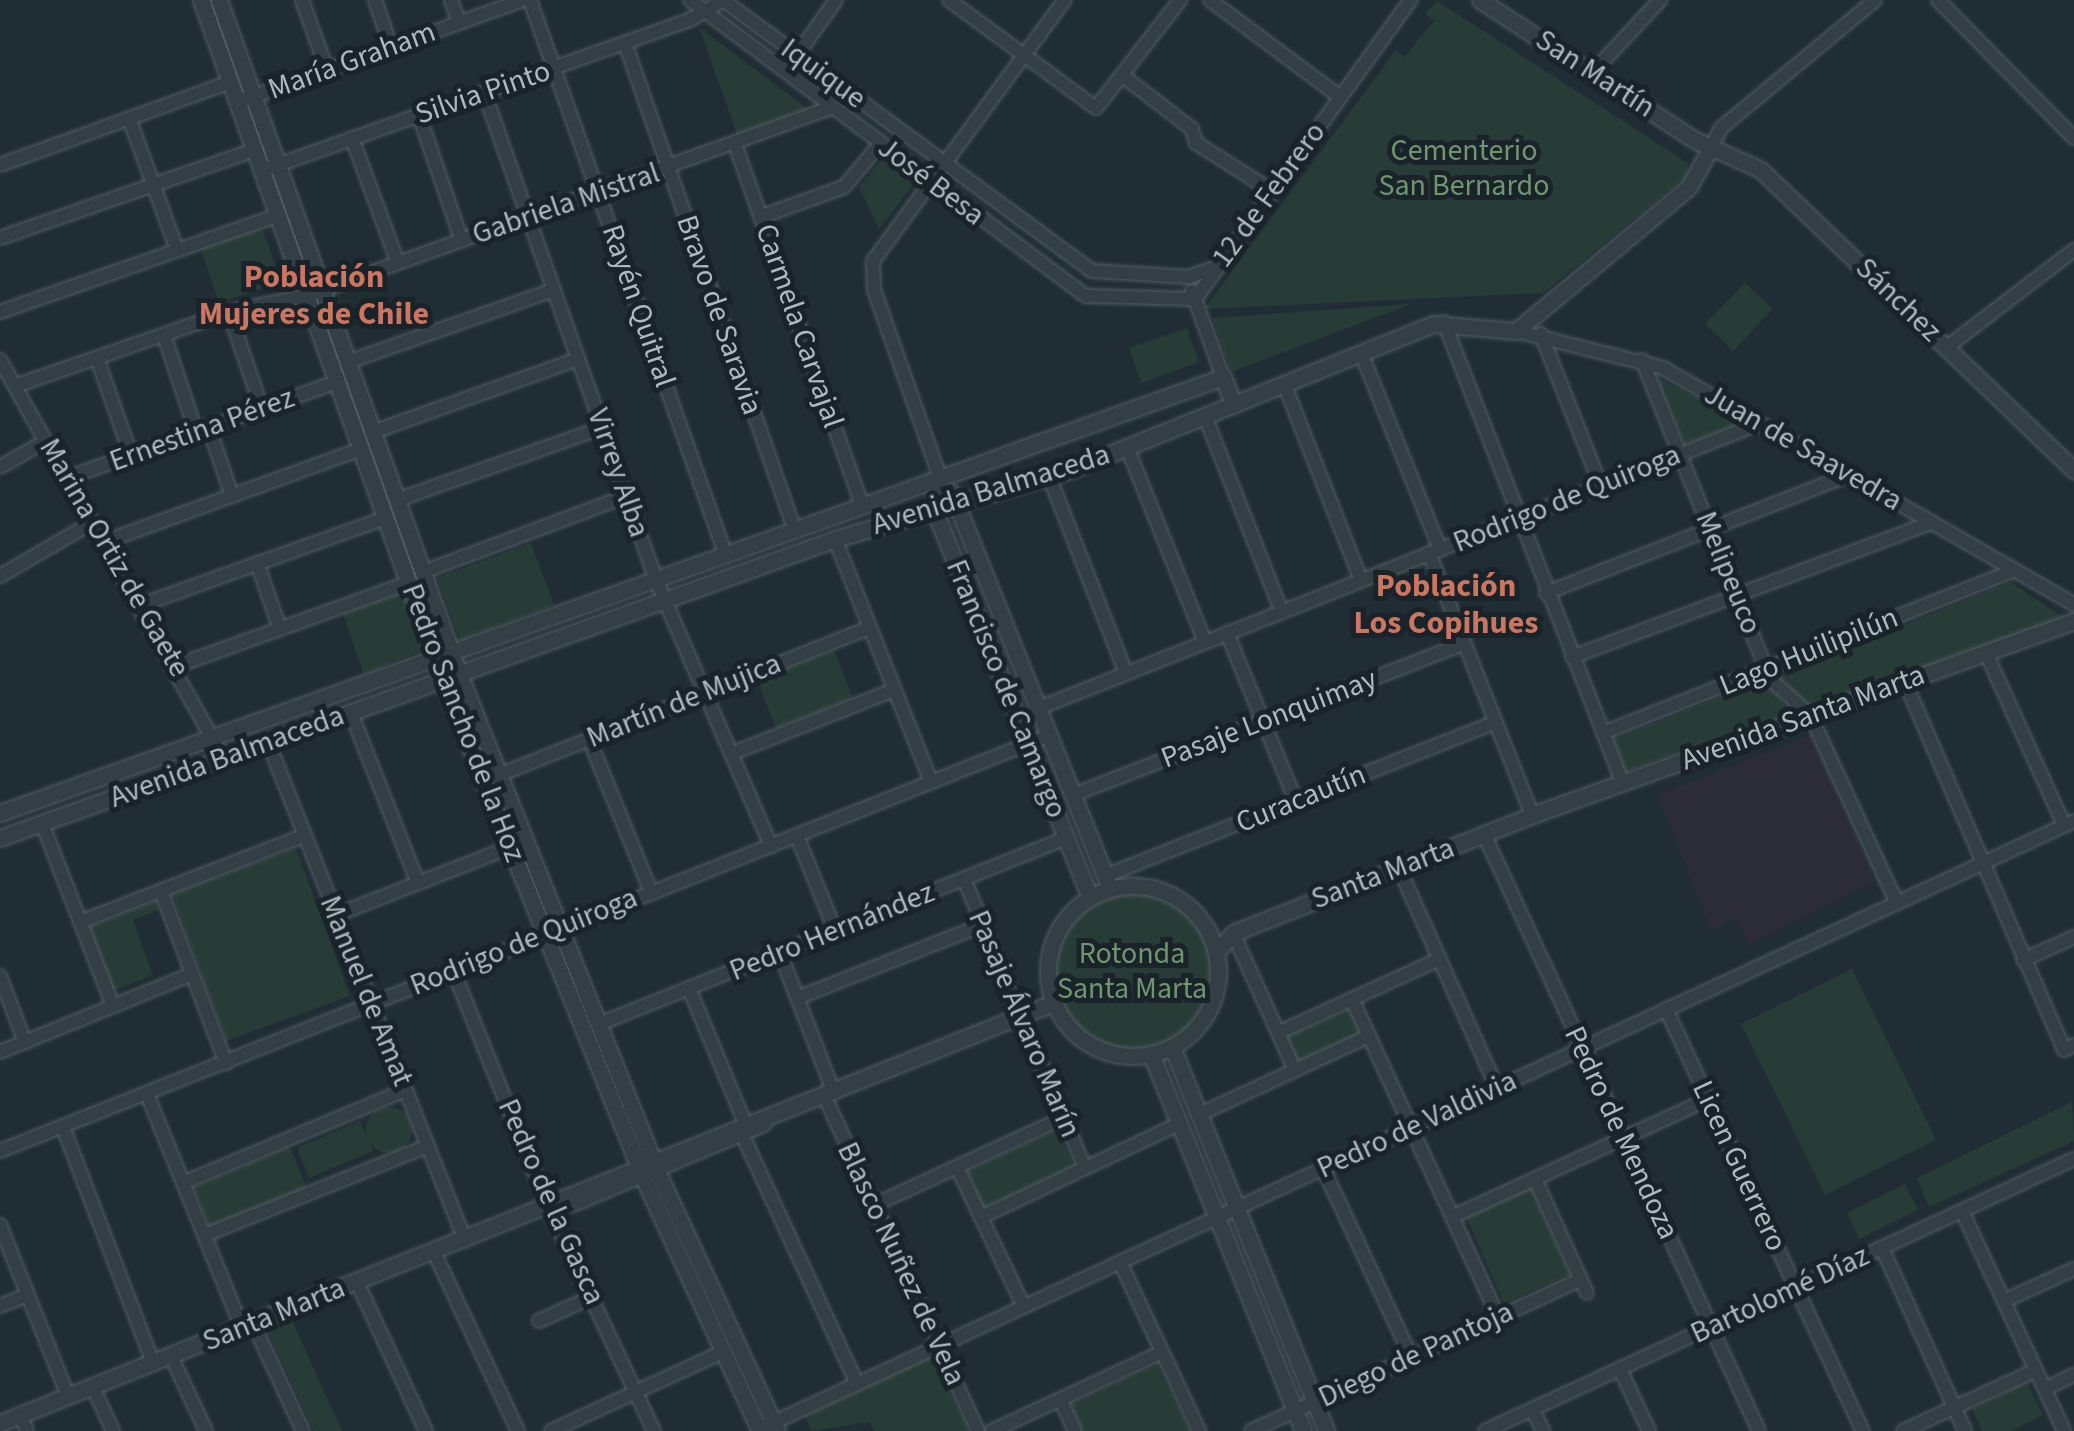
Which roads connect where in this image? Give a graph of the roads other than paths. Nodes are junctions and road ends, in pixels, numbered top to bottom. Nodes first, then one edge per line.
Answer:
1 (201, 0) edge
2 (220, 0) edge
3 (302, 0) edge
4 (375, 0) edge
5 (450, 0) edge
6 (527, 0) edge
7 (690, 0) edge
8 (723, 0) edge
9 (836, 0) edge
10 (949, 0) edge
11 (1064, 0) edge
12 (1180, 0) edge
13 (1210, 0) edge
14 (1412, 0) edge
15 (1480, 0) edge
16 (1660, 0) edge
17 (1874, 0) edge
18 (1938, 0) edge
19 (704, 14) junction
20 (458, 23) junction
21 (624, 43) junction
22 (391, 47) junction
23 (797, 55) junction
24 (1023, 57) junction
25 (554, 68) junction
26 (326, 70) junction
27 (1594, 72) junction
28 (1123, 76) junction
29 (230, 82) junction
30 (484, 92) junction
31 (1340, 98) junction
32 (246, 99) junction
33 (830, 108) junction
34 (419, 115) junction
35 (130, 118) junction
36 (352, 138) junction
37 (2074, 138) edge
38 (735, 144) junction
39 (880, 144) junction
40 (1711, 147) junction
41 (254, 150) junction
42 (944, 162) junction
43 (0, 165) edge
44 (270, 167) junction
45 (668, 168) junction
46 (930, 182) junction
47 (154, 185) junction
48 (1272, 192) junction
49 (598, 193) junction
50 (278, 215) junction
51 (528, 218) junction
52 (760, 218) junction
53 (0, 238) edge
54 (462, 241) junction
55 (177, 250) junction
56 (2074, 250) edge
57 (398, 264) junction
58 (1216, 267) junction
59 (1182, 277) junction
60 (554, 290) junction
61 (314, 293) junction
62 (1195, 299) junction
63 (0, 312) edge
64 (229, 312) junction
65 (1444, 322) junction
66 (1516, 331) junction
67 (1542, 334) junction
68 (164, 335) junction
69 (1947, 348) junction
70 (1362, 356) junction
71 (97, 358) junction
72 (578, 358) junction
73 (0, 360) edge
74 (1642, 360) junction
75 (348, 362) junction
76 (1223, 377) junction
77 (337, 382) junction
78 (15, 386) junction
79 (1285, 386) junction
80 (1234, 405) junction
81 (262, 409) junction
82 (1204, 416) junction
83 (1760, 422) junction
84 (602, 428) junction
85 (203, 430) junction
86 (373, 432) junction
87 (46, 440) junction
88 (1127, 447) junction
89 (361, 449) junction
90 (1680, 454) junction
91 (131, 455) junction
92 (0, 467) edge
93 (2074, 470) edge
94 (1850, 475) junction
95 (1049, 476) junction
96 (68, 478) junction
97 (941, 480) junction
98 (1601, 486) junction
99 (232, 496) junction
100 (626, 496) junction
101 (957, 498) junction
102 (397, 500) junction
103 (862, 507) junction
104 (933, 507) junction
105 (385, 518) junction
106 (1516, 519) junction
107 (93, 522) junction
108 (1931, 523) junction
109 (1710, 529) junction
110 (794, 532) junction
111 (835, 539) junction
112 (104, 542) junction
113 (1435, 551) junction
114 (726, 556) junction
115 (257, 564) junction
116 (2015, 570) junction
117 (422, 572) junction
118 (0, 576) edge
119 (656, 580) junction
120 (1362, 580) junction
121 (408, 583) junction
122 (1546, 593) junction
123 (1737, 595) junction
124 (671, 600) junction
125 (2074, 604) edge
126 (141, 605) junction
127 (1282, 612) junction
128 (2073, 625) edge
129 (870, 627) junction
130 (280, 629) junction
131 (1227, 633) junction
132 (1205, 642) junction
133 (1464, 643) junction
134 (1986, 653) junction
135 (443, 656) junction
136 (1572, 657) junction
137 (176, 666) junction
138 (1766, 670) junction
139 (1126, 673) junction
140 (451, 677) junction
141 (1904, 682) junction
142 (894, 690) junction
143 (708, 692) junction
144 (1039, 708) junction
145 (351, 713) junction
146 (1810, 716) junction
147 (1263, 722) junction
148 (1496, 722) junction
149 (1603, 733) junction
150 (215, 734) junction
151 (1050, 735) junction
152 (589, 740) junction
153 (268, 742) junction
154 (1027, 743) junction
155 (733, 753) junction
156 (224, 758) junction
157 (499, 775) junction
158 (931, 782) junction
159 (1623, 784) junction
160 (1074, 796) junction
161 (1296, 801) junction
162 (0, 813) edge
163 (1532, 815) junction
164 (42, 823) junction
165 (2069, 823) edge
166 (1484, 834) junction
167 (305, 836) junction
168 (797, 836) junction
169 (0, 838) edge
170 (1066, 838) junction
171 (510, 846) junction
172 (770, 846) junction
173 (1980, 864) junction
174 (1399, 868) junction
175 (964, 879) junction
176 (1108, 882) junction
177 (418, 883) junction
178 (160, 891) junction
179 (652, 892) junction
180 (1090, 896) junction
181 (1897, 903) junction
182 (336, 916) junction
183 (80, 922) junction
184 (982, 925) junction
185 (1206, 926) junction
186 (552, 930) junction
187 (835, 930) junction
188 (1232, 933) junction
189 (2074, 937) edge
190 (1216, 952) junction
191 (780, 953) junction
192 (1440, 958) junction
193 (2023, 960) junction
194 (453, 970) junction
195 (192, 974) junction
196 (0, 976) edge
197 (690, 988) junction
198 (797, 998) junction
199 (1352, 999) junction
200 (1053, 1002) junction
201 (113, 1006) junction
202 (372, 1006) junction
203 (1666, 1010) junction
204 (1018, 1017) junction
205 (598, 1024) junction
206 (1278, 1033) junction
207 (1370, 1036) junction
208 (26, 1042) junction
209 (1172, 1047) junction
210 (2069, 1047) edge
211 (1582, 1048) junction
212 (0, 1052) edge
213 (1150, 1054) junction
214 (226, 1063) junction
215 (1296, 1070) junction
216 (1497, 1088) junction
217 (405, 1090) junction
218 (147, 1094) junction
219 (829, 1095) junction
220 (1708, 1099) junction
221 (1198, 1115) junction
222 (1062, 1118) junction
223 (1179, 1124) junction
224 (62, 1127) junction
225 (1411, 1128) junction
226 (744, 1129) junction
227 (1624, 1138) junction
228 (428, 1146) junction
229 (0, 1151) edge
230 (2074, 1159) edge
231 (957, 1167) junction
232 (647, 1168) junction
233 (1086, 1168) junction
234 (1323, 1168) junction
235 (1535, 1178) junction
236 (183, 1183) junction
237 (874, 1205) junction
238 (548, 1206) junction
239 (1235, 1209) junction
240 (1962, 1210) junction
241 (981, 1217) junction
242 (1218, 1217) junction
243 (1452, 1217) junction
244 (0, 1226) edge
245 (205, 1236) junction
246 (464, 1240) junction
247 (1882, 1248) junction
248 (434, 1252) junction
249 (1120, 1262) junction
250 (2074, 1269) edge
251 (1581, 1279) junction
252 (357, 1282) junction
253 (1796, 1287) junction
254 (1587, 1293) dead end
255 (28, 1295) junction
256 (592, 1297) junction
257 (2004, 1301) junction
258 (0, 1306) edge
259 (1024, 1307) junction
260 (1498, 1317) junction
261 (538, 1321) dead end
262 (248, 1326) junction
263 (1711, 1326) junction
264 (939, 1346) junction
265 (723, 1352) junction
266 (1162, 1352) junction
267 (170, 1356) junction
268 (1412, 1357) junction
269 (154, 1362) junction
270 (1620, 1368) junction
271 (2036, 1370) junction
272 (2074, 1375) edge
273 (857, 1384) junction
274 (93, 1386) junction
275 (2045, 1388) junction
276 (636, 1392) junction
277 (68, 1396) junction
278 (1060, 1399) junction
279 (1314, 1402) junction
280 (1954, 1408) junction
281 (1532, 1409) junction
282 (1294, 1412) junction
283 (20, 1415) junction
284 (0, 1423) edge
285 (767, 1428) edge
286 (2061, 1430) edge
287 (27, 1431) edge
288 (113, 1431) edge
289 (206, 1431) edge
290 (303, 1431) edge
291 (426, 1431) edge
292 (518, 1431) edge
293 (551, 1431) edge
294 (654, 1431) edge
295 (978, 1431) edge
296 (992, 1431) edge
297 (1075, 1431) edge
298 (1199, 1431) edge
299 (1252, 1431) edge
300 (1303, 1431) edge
301 (1326, 1431) edge
302 (1485, 1431) edge
303 (1542, 1431) edge
304 (1649, 1431) edge
305 (1759, 1431) edge
306 (1863, 1431) edge
307 (1903, 1431) edge
308 (1965, 1431) edge

1 - 29 street, Pedro Sancho de la Hoz
2 - 32 street, Pedro Sancho de la Hoz
3 - 26 street
4 - 22 street
5 - 20 street
6 - 20 street, María Graham
6 - 25 street, Rayén Quitral
7 - 19 street, José Besa
8 - 19 street
8 - 23 street, Iquique
9 - 23 street
10 - 24 street
11 - 24 street, Francisco de Camargo
12 - 28 street
13 - 31 street
14 - 31 street, 12 de Febrero
15 - 27 street, San Martín
16 - 27 street
17 - 40 street
18 - 37 street
19 - 21 street, Silvia Pinto
19 - 33 street, José Besa
20 - 22 street, María Graham
21 - 25 street, Silvia Pinto
21 - 45 street, Bravo de Saravia
22 - 26 street, María Graham
23 - 42 street, Iquique
24 - 28 street
24 - 42 street, Francisco de Camargo
25 - 30 street, Silvia Pinto
25 - 49 street, Rayén Quitral
26 - 32 street, María Graham
27 - 40 street, San Martín
28 - 48 street
29 - 32 street, Pedro Sancho de la Hoz
29 - 35 street
30 - 34 street, Silvia Pinto
30 - 51 street, Virrey Alba
31 - 48 street, 12 de Febrero
32 - 41 street, Pedro Sancho de la Hoz
32 - 44 street, Pedro Sancho de la Hoz
33 - 38 street, Gabriela Mistral
33 - 39 street, José Besa
34 - 36 street, Silvia Pinto
34 - 54 street
35 - 43 street
35 - 47 street
36 - 44 street, Silvia Pinto
36 - 57 street
38 - 45 street, Gabriela Mistral
38 - 52 street, Carmela Carvajal
39 - 46 street, José Besa
39 - 52 street
40 - 66 street
40 - 69 street, Sánchez
41 - 44 street, Pedro Sancho de la Hoz
41 - 47 street
42 - 46 street, Francisco de Camargo
42 - 59 street, Iquique
44 - 50 street, Pedro Sancho de la Hoz
44 - 61 street, Pedro Sancho de la Hoz
45 - 49 street, Gabriela Mistral
45 - 110 street, Bravo de Saravia
46 - 62 street, José Besa
46 - 97 street, Francisco de Camargo
47 - 53 street
47 - 55 street
48 - 58 street, 12 de Febrero
49 - 51 street, Gabriela Mistral
49 - 114 street, Rayén Quitral
50 - 55 street
50 - 61 street, Pedro Sancho de la Hoz
51 - 54 street, Gabriela Mistral
51 - 60 street, Virrey Alba
52 - 103 street, Carmela Carvajal
54 - 57 street, Gabriela Mistral
55 - 63 street
56 - 69 street
57 - 61 street, Gabriela Mistral
58 - 59 street, Iquique
58 - 62 street, 12 de Febrero
59 - 62 street
60 - 72 street, Virrey Alba
60 - 75 street
61 - 64 street, Gabriela Mistral
61 - 75 street, Pedro Sancho de la Hoz
61 - 77 street, Pedro Sancho de la Hoz
62 - 76 street, 12 de Febrero
64 - 68 street, Gabriela Mistral
64 - 81 street
65 - 66 street, Avenida Balmaceda
65 - 70 street, Avenida Balmaceda
65 - 106 street
66 - 67 street, Juan de Saavedra
67 - 74 street, Juan de Saavedra
67 - 98 street
68 - 71 street, Gabriela Mistral
68 - 85 street
69 - 93 street, Sánchez
70 - 79 street, Avenida Balmaceda
70 - 113 street
71 - 78 street, Gabriela Mistral
71 - 91 street
72 - 84 street, Virrey Alba
72 - 86 street
73 - 78 street, Marina Ortiz de Gaete
74 - 83 street, Juan de Saavedra
74 - 90 street, Melipeuco
75 - 86 street, Pedro Sancho de la Hoz
76 - 80 street, 12 de Febrero
76 - 97 street, Avenida Balmaceda
77 - 81 street, Ernestina Pérez
77 - 89 street, Pedro Sancho de la Hoz
78 - 87 street, Marina Ortiz de Gaete
79 - 80 street, Avenida Balmaceda
79 - 120 street
80 - 82 street, Avenida Balmaceda
81 - 85 street, Ernestina Pérez
82 - 88 street, Avenida Balmaceda
82 - 127 street
83 - 90 street, Rodrigo de Quiroga
83 - 94 street, Juan de Saavedra
84 - 100 street, Virrey Alba
84 - 102 street
85 - 91 street, Ernestina Pérez
85 - 99 street
86 - 102 street, Pedro Sancho de la Hoz
87 - 92 street
87 - 96 street, Marina Ortiz de Gaete
88 - 95 street, Avenida Balmaceda
88 - 132 street
89 - 99 street
89 - 105 street, Pedro Sancho de la Hoz
90 - 98 street, Rodrigo de Quiroga
90 - 109 street, Melipeuco
91 - 96 street, Ernestina Pérez
94 - 108 street, Juan de Saavedra
94 - 109 street
95 - 101 street, Avenida Balmaceda
95 - 139 street
96 - 107 street, Marina Ortiz de Gaete
97 - 101 street, Francisco de Camargo
97 - 103 street, Avenida Balmaceda
97 - 104 street
98 - 106 street, Rodrigo de Quiroga
99 - 112 street
100 - 117 street
100 - 119 street, Virrey Alba
101 - 104 street, Avenida Balmaceda
101 - 144 street, Francisco de Camargo
102 - 117 street, Pedro Sancho de la Hoz
103 - 110 street, Avenida Balmaceda
104 - 111 street, Avenida Balmaceda
104 - 154 street, Francisco de Camargo
105 - 115 street
105 - 121 street, Pedro Sancho de la Hoz
106 - 113 street, Rodrigo de Quiroga
106 - 122 street
107 - 112 street, Marina Ortiz de Gaete
107 - 118 street
108 - 116 street, Juan de Saavedra
108 - 123 street
109 - 122 street
109 - 123 street, Melipeuco
110 - 114 street, Avenida Balmaceda
111 - 124 street, Avenida Balmaceda
111 - 129 street
112 - 126 street, Marina Ortiz de Gaete
113 - 120 street, Rodrigo de Quiroga
113 - 133 street
114 - 119 street, Avenida Balmaceda
115 - 126 street
115 - 130 street
116 - 125 street, Juan de Saavedra
116 - 138 street, Lago Huilipilún
117 - 135 street, Pedro Sancho de la Hoz
119 - 124 street, Virrey Alba
119 - 135 street, Avenida Balmaceda
120 - 127 street, Rodrigo de Quiroga
121 - 130 street
121 - 135 street, Pedro Sancho de la Hoz
122 - 136 street
123 - 136 street
123 - 138 street, Melipeuco
124 - 140 street, Avenida Balmaceda
124 - 143 street, Virrey Alba
126 - 137 street, Marina Ortiz de Gaete
127 - 131 street, Rodrigo de Quiroga
128 - 134 street, Avenida Santa Marta
129 - 142 street
129 - 143 street, Martín de Mujica
130 - 137 street
131 - 132 street, Rodrigo de Quiroga
131 - 147 street
132 - 139 street, Rodrigo de Quiroga
133 - 147 street, Pasaje Lonquimay
133 - 148 street
134 - 141 street, Avenida Santa Marta
134 - 165 street
135 - 140 street, Pedro Sancho de la Hoz
135 - 150 street, Avenida Balmaceda
136 - 149 street
137 - 150 street, Marina Ortiz de Gaete
138 - 146 street, Melipeuco
138 - 149 street, Lago Huilipilún
139 - 144 street, Rodrigo de Quiroga
140 - 145 street, Avenida Balmaceda
140 - 157 street, Pedro Sancho de la Hoz
140 - 171 street, Pedro Sancho de la Hoz
141 - 146 street, Avenida Santa Marta
141 - 173 street
142 - 155 street
142 - 158 street
143 - 152 street, Martín de Mujica
143 - 155 street, Virrey Alba
144 - 151 street, Francisco de Camargo
145 - 153 street, Avenida Balmaceda
145 - 177 street
146 - 159 street, Avenida Santa Marta
146 - 181 street, Melipeuco
147 - 160 street, Pasaje Lonquimay
147 - 161 street
148 - 161 street, Curacautín
148 - 163 street
149 - 159 street
150 - 156 street, Marina Ortiz de Gaete
150 - 162 street, Avenida Balmaceda
151 - 154 street, Rodrigo de Quiroga
151 - 160 street, Francisco de Camargo
152 - 157 street, Martín de Mujica
152 - 179 street
153 - 156 street, Avenida Balmaceda
153 - 167 street, Manuel de Amat
154 - 158 street, Rodrigo de Quiroga
154 - 170 street, Francisco de Camargo
155 - 172 street, Virrey Alba
156 - 164 street, Avenida Balmaceda
157 - 186 street, Pedro Sancho de la Hoz
158 - 168 street, Rodrigo de Quiroga
159 - 163 street, Avenida Santa Marta
160 - 176 street, Francisco de Camargo
161 - 176 street, Curacautín
163 - 166 street, Santa Marta
164 - 169 street, Avenida Balmaceda
164 - 183 street
165 - 173 street, Pedro de Valdivia
166 - 174 street, Santa Marta
166 - 211 street, Pedro de Mendoza
167 - 178 street
167 - 182 street, Manuel de Amat
168 - 172 street, Rodrigo de Quiroga
168 - 187 street
170 - 175 street, Pedro Hernández
170 - 180 street, Francisco de Camargo
171 - 177 street
171 - 186 street, Pedro Sancho de la Hoz
172 - 179 street, Rodrigo de Quiroga
173 - 181 street, Pedro de Valdivia
173 - 193 street
174 - 188 street, Santa Marta
174 - 192 street
175 - 184 street, Pasaje Álvaro Marín
175 - 187 street, Pedro Hernández
176 - 180 street
176 - 185 street
177 - 182 street
178 - 183 street
178 - 195 street
179 - 186 street, Rodrigo de Quiroga
180 - 200 street
181 - 203 street, Pedro de Valdivia
182 - 202 street, Manuel de Amat
183 - 201 street
184 - 198 street
184 - 204 street, Pasaje Álvaro Marín
185 - 188 street
185 - 190 street
186 - 194 street, Rodrigo de Quiroga
186 - 205 street, Pedro Sancho de la Hoz
186 - 232 street, Pedro Sancho de la Hoz
187 - 191 street, Pedro Hernández
188 - 190 street, Santa Marta
188 - 206 street
189 - 193 street
190 - 209 street
191 - 197 street, Pedro Hernández
191 - 198 street, Blasco Nuñez de Vela
192 - 199 street
192 - 216 street
193 - 210 street
194 - 202 street, Rodrigo de Quiroga
194 - 238 street, Pedro de la Gasca
195 - 201 street
195 - 214 street
196 - 208 street
197 - 205 street, Pedro Hernández
197 - 226 street
198 - 219 street, Blasco Nuñez de Vela
199 - 206 street
199 - 207 street
200 - 204 street, Santa Marta
200 - 213 street
201 - 208 street
202 - 214 street, Rodrigo de Quiroga
202 - 217 street, Manuel de Amat
203 - 211 street, Pedro de Valdivia
203 - 220 street, Licen Guerrero
204 - 219 street, Santa Marta
204 - 222 street, Pasaje Álvaro Marín
205 - 232 street, Pedro Sancho de la Hoz
206 - 215 street
207 - 215 street
207 - 225 street
208 - 212 street
209 - 213 street
209 - 221 street
211 - 216 street, Pedro de Valdivia
211 - 227 street, Pedro de Mendoza
213 - 223 street
214 - 218 street, Rodrigo de Quiroga
215 - 221 street
216 - 225 street, Pedro de Valdivia
217 - 228 street, Manuel de Amat
217 - 236 street
218 - 224 street, Rodrigo de Quiroga
218 - 236 street
219 - 226 street, Santa Marta
219 - 237 street, Blasco Nuñez de Vela
220 - 227 street
220 - 253 street, Licen Guerrero
221 - 239 street
222 - 231 street
222 - 233 street, Pasaje Álvaro Marín
223 - 233 street
223 - 242 street
224 - 229 street, Rodrigo de Quiroga
224 - 269 street
225 - 234 street, Pedro de Valdivia
225 - 243 street
226 - 232 street, Santa Marta
226 - 273 street
227 - 235 street
227 - 263 street, Pedro de Mendoza
228 - 245 street
228 - 246 street, Manuel de Amat
230 - 240 street, Bartolomé Díaz
231 - 237 street
231 - 241 street
232 - 238 street, Santa Marta
232 - 265 street, Pedro Sancho de la Hoz
232 - 285 street, Pedro Sancho de la Hoz
233 - 241 street
234 - 239 street, Pedro de Valdivia
234 - 268 street
235 - 243 street
235 - 251 street
236 - 245 street
237 - 264 street, Blasco Nuñez de Vela
238 - 246 street, Santa Marta
238 - 256 street, Pedro de la Gasca
239 - 242 street, Pedro de Valdivia
239 - 279 street
240 - 247 street, Bartolomé Díaz
240 - 257 street
241 - 259 street
242 - 249 street, Pedro de Valdivia
242 - 282 street
243 - 260 street
244 - 255 street
245 - 262 street
246 - 248 street, Santa Marta
247 - 253 street, Bartolomé Díaz
247 - 280 street
248 - 252 street, Santa Marta
248 - 292 street
249 - 259 street, Pedro de Valdivia
249 - 266 street
250 - 257 street
251 - 254 street
251 - 260 street, Diego de Pantoja
252 - 262 street, Santa Marta
252 - 291 street
253 - 263 street, Bartolomé Díaz
253 - 306 street, Licen Guerrero
255 - 258 street
255 - 277 street
256 - 261 street
256 - 276 street, Pedro de la Gasca
257 - 271 street
259 - 264 street, Pedro de Valdivia
260 - 268 street, Diego de Pantoja
262 - 267 street, Santa Marta
262 - 290 street
263 - 270 street, Bartolomé Díaz
263 - 305 street, Pedro de Mendoza
264 - 273 street, Pedro de Valdivia
264 - 295 street, Blasco Nuñez de Vela
265 - 276 street
265 - 285 street, Pedro Sancho de la Hoz
266 - 278 street
266 - 298 street
267 - 269 street, Santa Marta
267 - 289 street
268 - 279 street, Diego de Pantoja
269 - 274 street, Santa Marta
270 - 281 street, Bartolomé Díaz
270 - 304 street
271 - 275 street
271 - 280 street
272 - 275 street
273 - 285 street, Pedro de Valdivia
274 - 277 street, Santa Marta
274 - 288 street
275 - 286 street
276 - 293 street
276 - 294 street, Pedro de la Gasca
277 - 283 street, Santa Marta
278 - 296 street
278 - 297 street
279 - 282 street, Diego de Pantoja
279 - 301 street
280 - 307 street
280 - 308 street
281 - 302 street, Bartolomé Díaz
281 - 303 street
282 - 299 street, Diego de Pantoja
282 - 300 street
283 - 284 street, Santa Marta
283 - 287 street

